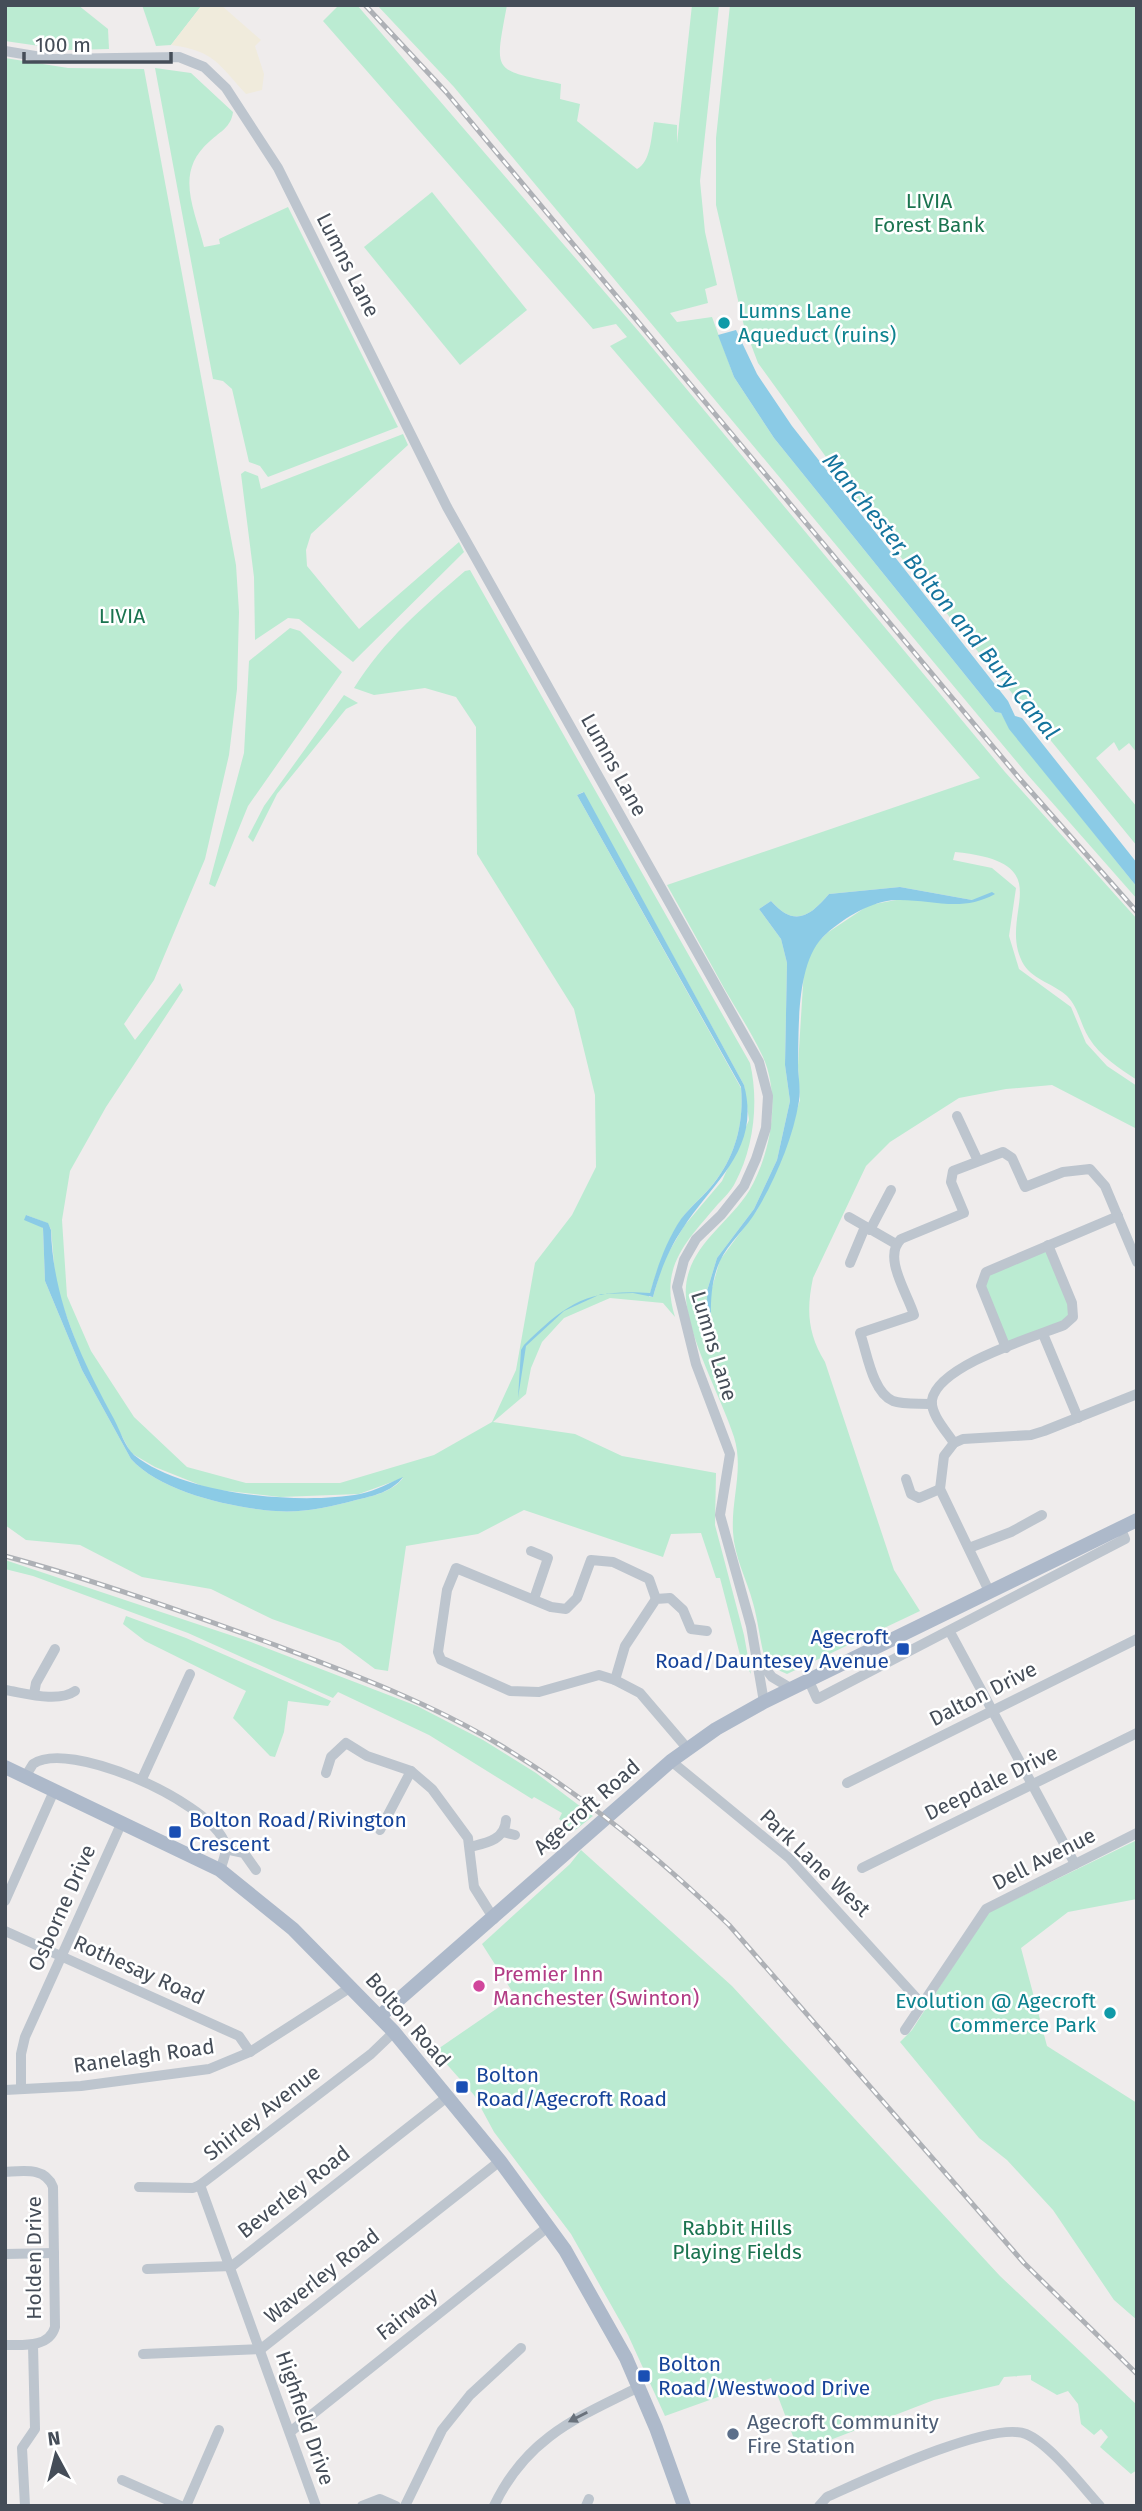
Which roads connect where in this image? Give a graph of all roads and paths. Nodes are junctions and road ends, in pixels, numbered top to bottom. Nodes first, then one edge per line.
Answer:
1 (5, 51) edge
2 (957, 1116) dead end
3 (978, 1161) junction
4 (891, 1190) dead end
5 (1118, 1216) junction
6 (849, 1217) dead end
7 (868, 1228) junction
8 (896, 1244) junction
9 (1048, 1245) junction
10 (1137, 1262) edge
11 (850, 1263) dead end
12 (1043, 1334) junction
13 (1006, 1348) junction
14 (1137, 1394) edge
15 (932, 1404) junction
16 (1078, 1418) junction
17 (954, 1443) junction
18 (906, 1479) dead end
19 (940, 1489) junction
20 (1042, 1515) dead end
21 (1137, 1520) edge
22 (1120, 1527) junction
23 (969, 1548) junction
24 (531, 1551) dead end
25 (989, 1591) junction
26 (534, 1599) junction
27 (656, 1599) junction
28 (707, 1631) dead end
29 (950, 1632) junction
30 (1137, 1639) edge
31 (55, 1649) dead end
32 (757, 1657) junction
33 (190, 1674) dead end
34 (615, 1680) junction
35 (808, 1681) junction
36 (792, 1689) junction
37 (5, 1690) edge
38 (75, 1691) dead end
39 (34, 1694) junction
40 (764, 1702) junction
41 (992, 1711) junction
42 (1137, 1732) edge
43 (687, 1748) junction
44 (671, 1761) junction
45 (5, 1767) edge
46 (411, 1771) junction
47 (326, 1773) dead end
48 (26, 1777) junction
49 (142, 1779) junction
50 (847, 1783) dead end
51 (1032, 1785) junction
52 (54, 1791) junction
53 (372, 1818) dead end
54 (506, 1820) dead end
55 (122, 1822) junction
56 (503, 1832) junction
57 (1137, 1833) edge
58 (515, 1835) dead end
59 (470, 1847) junction
60 (225, 1849) junction
61 (1075, 1864) junction
62 (862, 1868) dead end
63 (220, 1870) junction
64 (256, 1870) dead end
65 (5, 1901) edge
66 (494, 1919) junction
67 (5, 1931) edge
68 (61, 1956) junction
69 (351, 1987) junction
70 (409, 1992) junction
71 (921, 2003) junction
72 (377, 2014) junction
73 (905, 2030) dead end
74 (397, 2036) junction
75 (250, 2052) junction
76 (5, 2090) edge
77 (21, 2090) junction
78 (447, 2097) junction
79 (500, 2161) junction
80 (5, 2172) edge
81 (200, 2185) junction
82 (139, 2188) dead end
83 (549, 2226) junction
84 (54, 2253) junction
85 (5, 2254) edge
86 (232, 2266) junction
87 (147, 2269) dead end
88 (5, 2345) edge
89 (33, 2345) junction
90 (261, 2348) junction
91 (522, 2348) dead end
92 (142, 2354) dead end
93 (639, 2387) junction
94 (219, 2430) dead end
95 (290, 2432) junction
96 (122, 2480) dead end
97 (25, 2506) edge
98 (183, 2506) edge
99 (316, 2506) edge
100 (362, 2506) edge
101 (396, 2506) edge
102 (405, 2506) edge
103 (494, 2506) edge
104 (684, 2506) edge
105 (819, 2506) edge
106 (1100, 2506) edge

1 - 32 street, Lumns Lane
2 - 3 street
3 - 5 street
3 - 8 street
4 - 7 street
5 - 9 street
5 - 10 street
6 - 7 street
7 - 8 street
7 - 11 street
8 - 15 street
9 - 12 street
9 - 13 street
12 - 13 street
12 - 16 street
13 - 15 street
14 - 16 street
15 - 17 street
16 - 17 street
17 - 19 street
18 - 19 street
19 - 23 street
20 - 23 street
21 - 22 main road, Agecroft Road
22 - 25 main road, Agecroft Road
22 - 29 street
23 - 25 street
24 - 26 street
25 - 35 main road, Agecroft Road
26 - 27 street
26 - 34 street
27 - 28 street
27 - 34 street
29 - 35 street
29 - 41 street
30 - 41 street, Dalton Drive
31 - 39 street
32 - 36 street
32 - 40 street, Lumns Lane
33 - 49 street
34 - 43 street
35 - 36 main road, Agecroft Road
36 - 40 main road, Agecroft Road
37 - 39 street
38 - 39 street
40 - 43 main road, Agecroft Road
41 - 50 street, Dalton Drive
41 - 51 street
42 - 51 street, Deepdale Drive
43 - 44 main road, Agecroft Road
44 - 66 main road, Agecroft Road
44 - 71 street, Park Lane West
45 - 48 main road, Bolton Road
46 - 47 street
46 - 53 street
46 - 59 street
48 - 49 street
48 - 52 main road, Bolton Road
49 - 60 street
51 - 61 street
51 - 62 street, Deepdale Drive
52 - 55 main road, Bolton Road
52 - 65 street
54 - 56 street
55 - 63 main road, Bolton Road
55 - 68 street, Osborne Drive
56 - 58 street
56 - 59 street
57 - 61 street, Dell Avenue
59 - 66 street
60 - 63 street
60 - 64 street
61 - 71 street, Dell Avenue
63 - 69 main road, Bolton Road
66 - 70 main road, Agecroft Road
67 - 68 street, Rothesay Road
68 - 75 street, Rothesay Road
68 - 77 street, Osborne Drive
69 - 72 main road, Bolton Road
69 - 75 street, Ranelagh Road
70 - 72 main road, Agecroft Road
70 - 74 main road
71 - 73 street, Dell Avenue
72 - 74 main road, Bolton Road
74 - 78 main road, Bolton Road
74 - 81 street, Shirley Avenue
75 - 77 street, Ranelagh Road
76 - 77 street, Ranelagh Road
78 - 79 main road, Bolton Road
78 - 86 street, Beverley Road
79 - 83 main road, Bolton Road
79 - 90 street, Waverley Road
80 - 84 street, Holden Drive
81 - 82 street, Shirley Avenue
81 - 86 street, Highfield Drive
83 - 93 main road, Bolton Road
83 - 95 street, Fairway
84 - 85 street
84 - 89 street, Holden Drive
86 - 87 street, Beverley Road
86 - 90 street, Highfield Drive
88 - 89 street, Holden Drive
89 - 97 street
90 - 92 street, Waverley Road
90 - 95 street, Highfield Drive
91 - 102 street
93 -> 103 street
93 - 104 main road, Bolton Road
94 - 98 street
95 - 99 street, Highfield Drive
96 - 98 street
100 - 101 street
105 - 106 street

